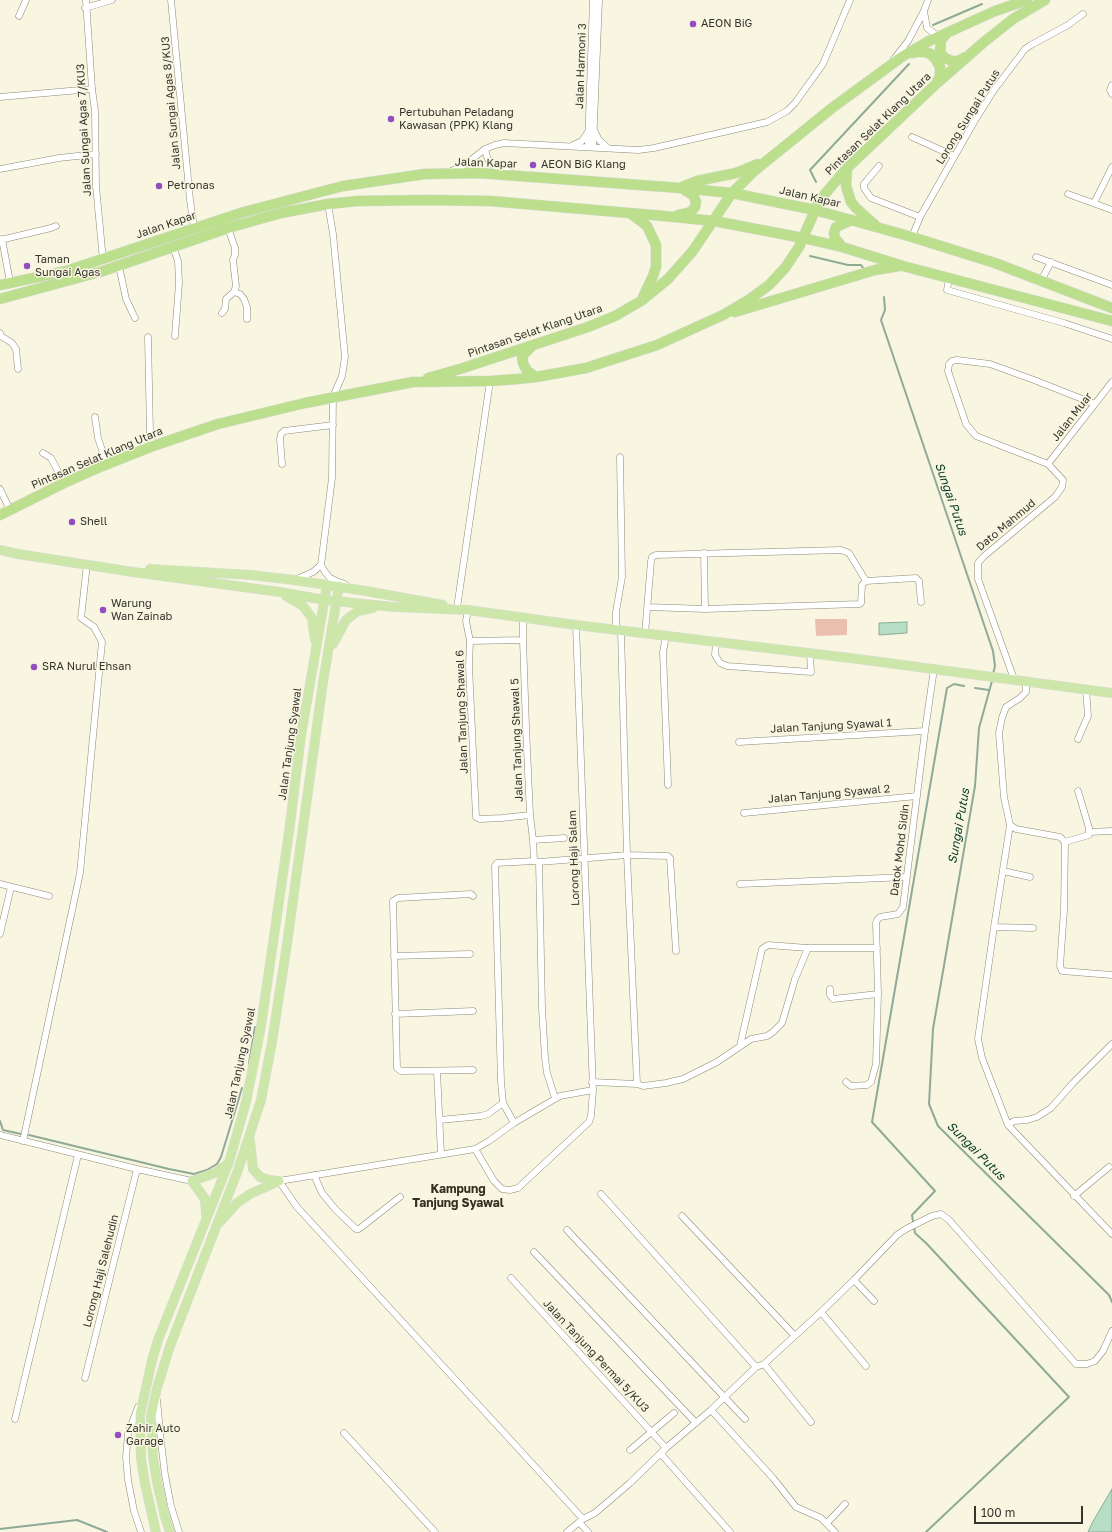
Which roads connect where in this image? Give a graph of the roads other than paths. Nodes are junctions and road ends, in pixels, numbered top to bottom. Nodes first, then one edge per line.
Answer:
1 (26, 0) edge
2 (86, 0) edge
3 (112, 0) edge
4 (171, 0) edge
5 (593, 0) edge
6 (599, 0) edge
7 (850, 0) edge
8 (928, 0) edge
9 (1027, 0) edge
10 (1045, 0) edge
11 (85, 8) junction
12 (924, 11) junction
13 (1083, 14) dead end
14 (18, 16) dead end
15 (944, 34) junction
16 (902, 56) junction
17 (970, 56) junction
18 (887, 68) junction
19 (936, 84) junction
20 (1112, 85) edge
21 (92, 89) junction
22 (1112, 94) edge
23 (0, 97) edge
24 (591, 131) junction
25 (912, 138) dead end
26 (571, 146) junction
27 (590, 147) junction
28 (608, 148) junction
29 (486, 149) junction
30 (96, 154) junction
31 (954, 156) junction
32 (765, 161) junction
33 (879, 166) dead end
34 (1112, 167) edge
35 (846, 168) junction
36 (0, 169) edge
37 (446, 173) junction
38 (525, 177) junction
39 (680, 188) junction
40 (732, 193) junction
41 (1068, 194) dead end
42 (1094, 203) junction
43 (328, 204) junction
44 (815, 210) junction
45 (1112, 210) edge
46 (629, 212) junction
47 (664, 216) junction
48 (920, 217) junction
49 (852, 220) junction
50 (714, 221) junction
51 (56, 226) dead end
52 (878, 227) junction
53 (194, 228) junction
54 (228, 228) junction
55 (912, 237) junction
56 (803, 238) junction
57 (1, 240) edge
58 (173, 247) junction
59 (842, 247) junction
60 (1036, 257) dead end
61 (103, 260) junction
62 (1051, 262) junction
63 (119, 266) junction
64 (903, 266) junction
65 (949, 278) junction
66 (1040, 281) junction
67 (5, 284) edge
68 (1112, 285) edge
69 (234, 292) junction
70 (0, 299) edge
71 (641, 301) junction
72 (1112, 308) edge
73 (222, 313) dead end
74 (723, 316) junction
75 (135, 318) dead end
76 (247, 319) dead end
77 (1112, 321) edge
78 (0, 333) edge
79 (175, 336) dead end
80 (148, 337) dead end
81 (1112, 339) edge
82 (532, 345) junction
83 (18, 369) dead end
84 (536, 378) junction
85 (416, 381) junction
86 (490, 381) junction
87 (1112, 382) edge
88 (333, 397) junction
89 (1095, 404) junction
90 (95, 417) dead end
91 (333, 425) junction
92 (153, 446) junction
93 (43, 453) dead end
94 (620, 456) dead end
95 (282, 464) dead end
96 (1048, 464) junction
97 (107, 465) junction
98 (64, 483) junction
99 (0, 489) edge
100 (10, 510) junction
101 (0, 515) edge
102 (0, 550) edge
103 (704, 553) junction
104 (0, 554) edge
105 (18, 554) junction
106 (87, 564) junction
107 (321, 565) junction
108 (98, 566) junction
109 (294, 580) junction
110 (866, 581) junction
111 (327, 585) junction
112 (339, 586) junction
113 (366, 591) junction
114 (280, 592) junction
115 (325, 600) junction
116 (336, 601) junction
117 (921, 602) dead end
118 (648, 606) junction
119 (394, 607) junction
120 (457, 608) junction
121 (705, 609) junction
122 (468, 610) junction
123 (523, 618) junction
124 (576, 625) junction
125 (618, 630) junction
126 (645, 634) junction
127 (666, 636) junction
128 (523, 640) junction
129 (470, 641) junction
130 (716, 642) junction
131 (328, 654) junction
132 (810, 654) junction
133 (316, 656) junction
134 (934, 669) junction
135 (1014, 679) junction
136 (1026, 681) junction
137 (1086, 689) junction
138 (1112, 693) edge
139 (925, 731) junction
140 (1078, 739) dead end
141 (739, 742) dead end
142 (668, 785) dead end
143 (1078, 790) dead end
144 (917, 796) junction
145 (744, 812) dead end
146 (530, 815) junction
147 (1010, 825) junction
148 (1112, 831) edge
149 (1089, 832) junction
150 (564, 838) dead end
151 (533, 840) junction
152 (1065, 842) junction
153 (627, 855) junction
154 (584, 857) junction
155 (536, 861) junction
156 (1003, 871) junction
157 (907, 877) junction
158 (1030, 878) dead end
159 (0, 884) edge
160 (740, 884) dead end
161 (11, 887) junction
162 (49, 896) dead end
163 (473, 896) dead end
164 (994, 927) junction
165 (1033, 928) dead end
166 (0, 934) edge
167 (808, 948) junction
168 (877, 948) junction
169 (676, 951) dead end
170 (470, 954) dead end
171 (394, 956) junction
172 (1112, 975) edge
173 (830, 989) dead end
174 (878, 994) junction
175 (473, 1011) dead end
176 (395, 1014) junction
177 (1112, 1045) edge
178 (740, 1046) junction
179 (473, 1070) dead end
180 (437, 1071) junction
181 (592, 1082) junction
182 (846, 1082) dead end
183 (637, 1084) junction
184 (593, 1090) junction
185 (555, 1098) junction
186 (503, 1103) junction
187 (440, 1120) junction
188 (514, 1123) junction
189 (1008, 1125) junction
190 (250, 1131) junction
191 (0, 1135) edge
192 (23, 1141) junction
193 (475, 1149) junction
194 (441, 1154) junction
195 (78, 1155) junction
196 (229, 1162) junction
197 (1109, 1167) dead end
198 (137, 1169) junction
199 (314, 1175) junction
200 (192, 1181) junction
201 (279, 1181) junction
202 (601, 1194) dead end
203 (1074, 1196) junction
204 (400, 1197) dead end
205 (682, 1216) dead end
206 (206, 1219) junction
207 (214, 1228) junction
208 (567, 1230) dead end
209 (1112, 1234) edge
210 (534, 1252) dead end
211 (511, 1278) dead end
212 (854, 1280) junction
213 (874, 1301) dead end
214 (821, 1312) junction
215 (1112, 1331) edge
216 (794, 1335) junction
217 (764, 1364) junction
218 (866, 1366) dead end
219 (756, 1367) junction
220 (85, 1378) dead end
221 (157, 1388) junction
222 (145, 1391) junction
223 (725, 1397) junction
224 (711, 1410) junction
225 (674, 1414) dead end
226 (15, 1419) dead end
227 (745, 1419) dead end
228 (811, 1422) dead end
229 (696, 1424) junction
230 (652, 1432) junction
231 (344, 1433) dead end
232 (666, 1448) junction
233 (630, 1450) dead end
234 (660, 1454) junction
235 (845, 1504) dead end
236 (581, 1521) junction
237 (827, 1523) junction
238 (141, 1532) edge
239 (156, 1532) edge
240 (170, 1532) edge
241 (179, 1532) edge
242 (435, 1532) edge
243 (566, 1532) edge
244 (588, 1532) edge
245 (730, 1532) edge
246 (835, 1532) edge

1 - 14 street
2 - 11 street, Jalan Sungai Agas 7/KU3
3 - 11 street
4 - 53 street, Jalan Sungai Agas 8/KU3
5 - 24 street, Jalan Harmoni 3
6 - 24 street, Jalan Harmoni 3
7 - 28 street
8 - 12 street
9 - 15 highway, Pintasan Selat Klang Utara
10 - 17 highway, Pintasan Selat Klang Utara
11 - 21 street, Jalan Sungai Agas 7/KU3
12 - 15 street
12 - 18 street
13 - 31 street, Lorong Sungai Putus
15 - 16 highway, Pintasan Selat Klang Utara
15 - 17 highway
16 - 18 highway, Pintasan Selat Klang Utara
16 - 19 highway
17 - 19 highway, Pintasan Selat Klang Utara
18 - 32 highway, Pintasan Selat Klang Utara
19 - 35 highway, Pintasan Selat Klang Utara
20 - 22 street
21 - 23 street
21 - 30 street, Jalan Sungai Agas 7/KU3
24 - 26 street
24 - 27 street, Jalan Harmoni 3
24 - 28 street
25 - 31 street
26 - 27 street
26 - 29 street
27 - 28 street
29 - 37 street
29 - 38 street
30 - 36 street
30 - 61 street, Jalan Sungai Agas 7/KU3
31 - 48 street, Lorong Sungai Putus
32 - 39 highway
32 - 40 highway, Pintasan Selat Klang Utara
33 - 48 street
34 - 42 street
35 - 44 highway, Pintasan Selat Klang Utara
35 - 52 highway
37 - 38 highway, Jalan Kapar
37 - 53 highway, Jalan Kapar
38 - 39 highway, Jalan Kapar
39 - 40 highway, Jalan Kapar
39 - 47 highway
40 - 44 highway, Jalan Kapar
40 - 50 highway, Pintasan Selat Klang Utara
41 - 42 street
42 - 45 street
43 - 46 highway, Jalan Kapar
43 - 54 highway, Jalan Kapar
43 - 88 street
44 - 49 highway, Jalan Kapar
44 - 56 highway, Pintasan Selat Klang Utara
46 - 47 highway, Jalan Kapar
46 - 71 highway
47 - 50 highway, Jalan Kapar
48 - 55 street, Lorong Sungai Putus
49 - 52 highway, Jalan Kapar
49 - 59 highway
50 - 56 highway, Jalan Kapar
50 - 71 highway, Pintasan Selat Klang Utara
51 - 57 street
52 - 55 highway, Jalan Kapar
53 - 61 highway, Jalan Kapar
54 - 58 highway, Jalan Kapar
54 - 69 street
55 - 66 highway, Jalan Kapar
56 - 59 highway, Jalan Kapar
56 - 74 highway, Pintasan Selat Klang Utara
57 - 67 street
58 - 63 highway, Jalan Kapar
58 - 79 street
59 - 64 highway, Jalan Kapar
60 - 62 street
61 - 67 highway, Jalan Kapar
62 - 66 street
62 - 68 street
63 - 70 highway, Jalan Kapar
63 - 75 street
64 - 65 highway, Jalan Kapar
64 - 74 highway
65 - 77 highway, Jalan Kapar
65 - 81 street
66 - 72 highway, Jalan Kapar
69 - 73 street
69 - 76 street
71 - 82 highway, Pintasan Selat Klang Utara
74 - 84 highway, Pintasan Selat Klang Utara
78 - 83 street
80 - 92 street
82 - 84 highway
82 - 85 highway, Pintasan Selat Klang Utara
84 - 86 highway, Pintasan Selat Klang Utara
85 - 86 highway, Pintasan Selat Klang Utara
85 - 88 highway, Pintasan Selat Klang Utara
86 - 120 street
87 - 89 street, Jalan Muar
88 - 91 street
88 - 92 highway, Pintasan Selat Klang Utara
89 - 96 street, Jalan Muar
89 - 96 street
90 - 97 street
91 - 95 street
91 - 107 street
92 - 97 highway, Pintasan Selat Klang Utara
93 - 98 street
94 - 125 street
96 - 135 street, Dato Mahmud
97 - 98 highway, Pintasan Selat Klang Utara
98 - 100 highway, Pintasan Selat Klang Utara
99 - 100 street
100 - 101 highway, Pintasan Selat Klang Utara
102 - 105 main road
103 - 110 street
103 - 118 street
103 - 121 street
104 - 105 main road
105 - 106 main road
106 - 108 main road
106 - 192 street
107 - 109 street
107 - 113 street
108 - 109 main road
108 - 114 main road
109 - 111 main road
110 - 117 street
110 - 121 street
111 - 112 main road
111 - 115 main road, Jalan Tanjung Syawal
112 - 113 main road
112 - 116 main road
113 - 120 main road
114 - 115 main road
114 - 133 main road
115 - 116 main road
115 - 133 main road, Jalan Tanjung Syawal
116 - 119 main road
116 - 131 main road
118 - 121 street
118 - 126 street
119 - 122 main road
119 - 131 main road
120 - 122 main road
122 - 123 main road
122 - 129 street, Jalan Tanjung Shawal 6
123 - 124 main road
123 - 128 street, Jalan Tanjung Shawal 5
124 - 125 main road
124 - 154 street, Lorong Haji Salam
125 - 126 main road
125 - 153 street
126 - 127 main road
127 - 130 main road
127 - 142 street
128 - 129 street
128 - 146 street, Jalan Tanjung Shawal 5
129 - 146 street, Jalan Tanjung Shawal 6
130 - 132 main road
130 - 132 street
131 - 190 main road
132 - 134 main road
133 - 196 main road, Jalan Tanjung Syawal
134 - 135 main road
134 - 139 street, Datok Mohd Sidin
135 - 136 main road
136 - 137 main road
136 - 147 street
137 - 138 main road
137 - 140 street
139 - 141 street, Jalan Tanjung Syawal 1
139 - 144 street, Datok Mohd Sidin
143 - 149 street
144 - 145 street, Jalan Tanjung Syawal 2
144 - 157 street, Datok Mohd Sidin
146 - 151 street, Jalan Tanjung Shawal 5
147 - 152 street
147 - 156 street
148 - 149 street
149 - 152 street
150 - 151 street
151 - 155 street, Jalan Tanjung Shawal 5
152 - 172 street
153 - 154 street
153 - 169 street
153 - 183 street
154 - 155 street
154 - 181 street, Lorong Haji Salam
155 - 185 street, Jalan Tanjung Shawal 5
155 - 186 street
156 - 158 street
156 - 164 street
157 - 160 street
157 - 168 street, Datok Mohd Sidin
159 - 161 street
161 - 162 street
161 - 166 street
163 - 171 street
164 - 165 street
164 - 189 street
167 - 168 street
167 - 178 street
167 - 178 street
168 - 174 street, Datok Mohd Sidin
170 - 171 street
171 - 176 street
173 - 174 street
174 - 182 street, Datok Mohd Sidin
175 - 176 street
176 - 180 street
177 - 189 street
178 - 183 street
179 - 180 street
180 - 187 street
181 - 183 street
181 - 184 street, Lorong Haji Salam
184 - 185 street
184 - 193 street, Lorong Haji Salam
185 - 188 street
186 - 187 street
186 - 188 street
187 - 194 street
188 - 193 street
189 - 203 street
190 - 201 main road
190 - 207 main road
191 - 192 street
192 - 195 street
193 - 194 street
194 - 199 street
195 - 198 street
195 - 226 street
196 - 200 main road
196 - 206 main road, Jalan Tanjung Syawal
197 - 203 street
198 - 200 street
198 - 220 street, Lorong Haji Salehudin
199 - 201 street
199 - 204 street
200 - 206 main road
201 - 207 main road
201 - 236 street
202 - 219 street
203 - 209 street
205 - 216 street
206 - 222 main road, Jalan Tanjung Syawal
207 - 221 main road
208 - 223 street
210 - 229 street
211 - 230 street, Jalan Tanjung Permai 5/KU3
212 - 213 street
212 - 214 street
212 - 215 street
214 - 216 street
214 - 218 street
216 - 217 street
217 - 219 street
217 - 228 street
219 - 223 street
221 - 240 main road
221 - 241 street
222 - 238 street
222 - 239 main road, Jalan Tanjung Syawal
223 - 224 street
223 - 227 street
224 - 229 street
224 - 237 street
225 - 230 street
229 - 232 street
230 - 232 street, Jalan Tanjung Permai 5/KU3
230 - 233 street
231 - 242 street
232 - 234 street
234 - 236 street
234 - 245 street
235 - 237 street
236 - 243 street
236 - 244 street
237 - 246 street

